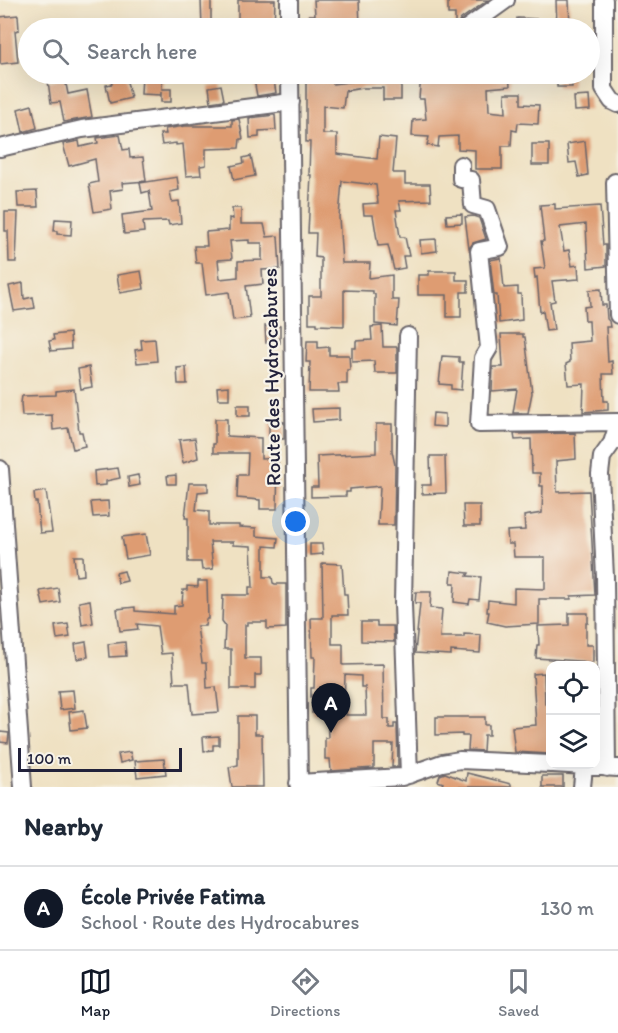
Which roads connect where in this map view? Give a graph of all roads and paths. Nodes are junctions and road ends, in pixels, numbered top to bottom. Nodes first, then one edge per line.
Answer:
1 (289, 0) edge
2 (506, 0) edge
3 (604, 0) edge
4 (289, 18) edge
5 (481, 18) edge
6 (290, 84) edge
7 (291, 102) junction
8 (618, 104) edge
9 (0, 148) edge
10 (461, 165) dead end
11 (615, 182) dead end
12 (618, 315) edge
13 (408, 336) dead end
14 (618, 423) edge
15 (0, 470) edge
16 (546, 764) edge
17 (613, 768) edge
18 (584, 769) edge
19 (404, 780) edge
20 (298, 785) edge
21 (23, 787) edge
22 (582, 787) edge

1 - 4 street
2 - 5 street
3 - 8 street
6 - 7 street, Route des Hydrocabures
7 - 9 street
7 - 20 street, Route des Hydrocabures
10 - 14 street
11 - 12 street
13 - 19 street
14 - 17 street
15 - 21 street
16 - 19 street
18 - 22 street
19 - 20 street

